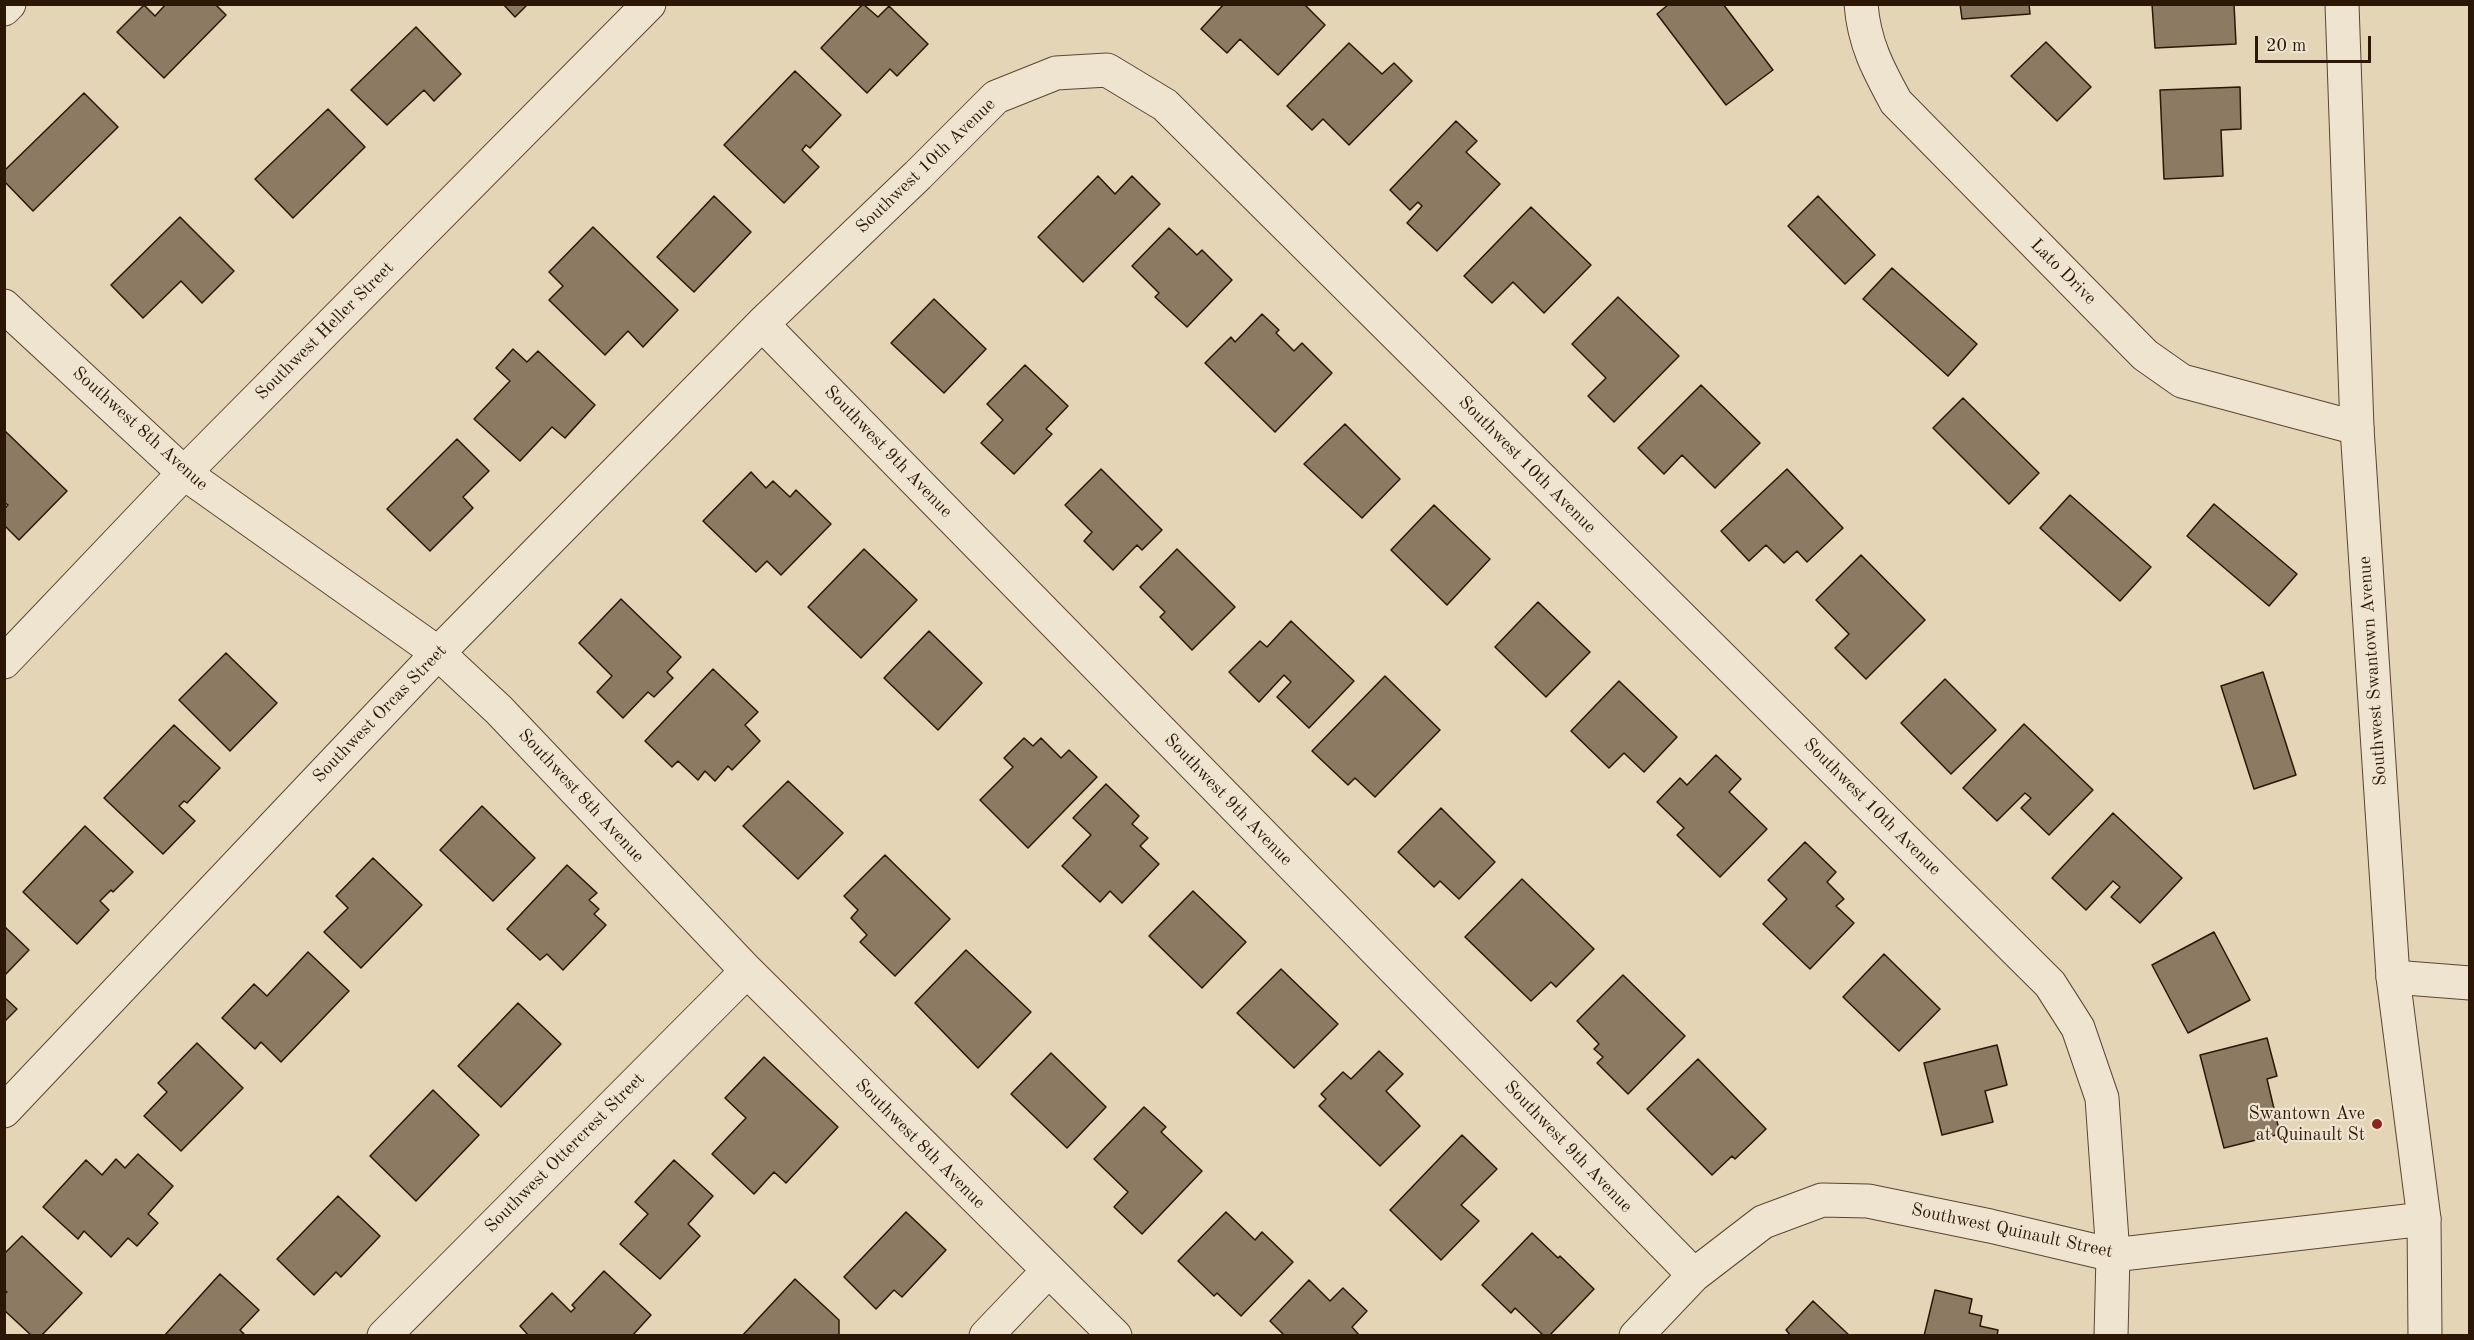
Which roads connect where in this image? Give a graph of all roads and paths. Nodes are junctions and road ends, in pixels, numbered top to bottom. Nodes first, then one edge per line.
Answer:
1 (9, 4) edge
2 (649, 4) edge
3 (1861, 4) edge
4 (2342, 4) edge
5 (4, 9) edge
6 (4, 306) edge
7 (762, 324) junction
8 (2357, 428) junction
9 (184, 473) junction
10 (438, 653) junction
11 (4, 662) edge
12 (747, 971) junction
13 (2393, 977) junction
14 (2469, 983) edge
15 (4, 1111) edge
16 (2424, 1219) junction
17 (2113, 1255) junction
18 (1048, 1271) junction
19 (1694, 1275) junction
20 (384, 1335) edge
21 (986, 1335) edge
22 (1114, 1335) edge
23 (1636, 1335) edge
24 (2111, 1335) edge
25 (2425, 1335) edge

1 - 5 street
2 - 9 street, Southwest Heller Street
3 - 8 street, Lato Drive
4 - 8 street, Southwest Swantown Avenue
6 - 9 street, Southwest 8th Avenue
7 - 10 street, Southwest Orcas Street
7 - 17 street, Southwest 10th Avenue
7 - 19 street, Southwest 9th Avenue
8 - 13 street, Southwest Swantown Avenue
9 - 10 street, Southwest 8th Avenue
9 - 11 street, Southwest Heller Street
10 - 12 street, Southwest 8th Avenue
10 - 15 street, Southwest Orcas Street
12 - 18 street, Southwest 8th Avenue
12 - 20 street, Southwest Ottercrest Street
13 - 14 street
13 - 16 street, Southwest Swantown Avenue
16 - 17 street, Southwest Quinault Street
16 - 25 street, Southwest Swantown Avenue
17 - 19 street, Southwest Quinault Street
17 - 24 street, Southwest 10th Avenue
18 - 21 street
18 - 22 street, Southwest 8th Avenue
19 - 23 street

